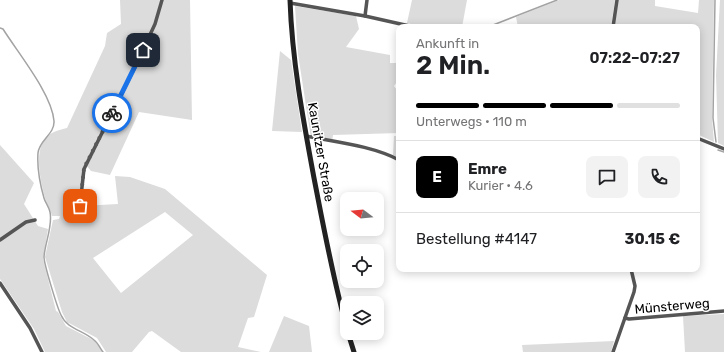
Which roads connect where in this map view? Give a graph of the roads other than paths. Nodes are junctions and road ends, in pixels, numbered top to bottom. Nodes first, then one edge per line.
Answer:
1 (162, 0) edge
2 (367, 0) edge
3 (617, 0) edge
4 (290, 2) edge
5 (364, 16) junction
6 (400, 24) edge
7 (613, 24) edge
8 (306, 136) junction
9 (700, 139) edge
10 (724, 149) edge
11 (396, 158) edge
12 (80, 206) dead end
13 (35, 220) dead end
14 (0, 240) edge
15 (632, 272) edge
16 (0, 283) edge
17 (1, 288) edge
18 (340, 302) edge
19 (724, 311) edge
20 (625, 318) junction
21 (350, 340) edge
22 (42, 352) edge
23 (354, 352) edge
24 (612, 352) edge

1 - 12 street
2 - 5 street
3 - 7 street
4 - 5 street
4 - 8 street, Kaunitzer Straße
5 - 6 street
8 - 11 street
8 - 18 street, Kaunitzer Straße
9 - 10 street
13 - 14 street
15 - 20 street, Münsterweg
16 - 17 street
17 - 22 street
19 - 20 street, Münsterweg
20 - 24 street
21 - 23 street

